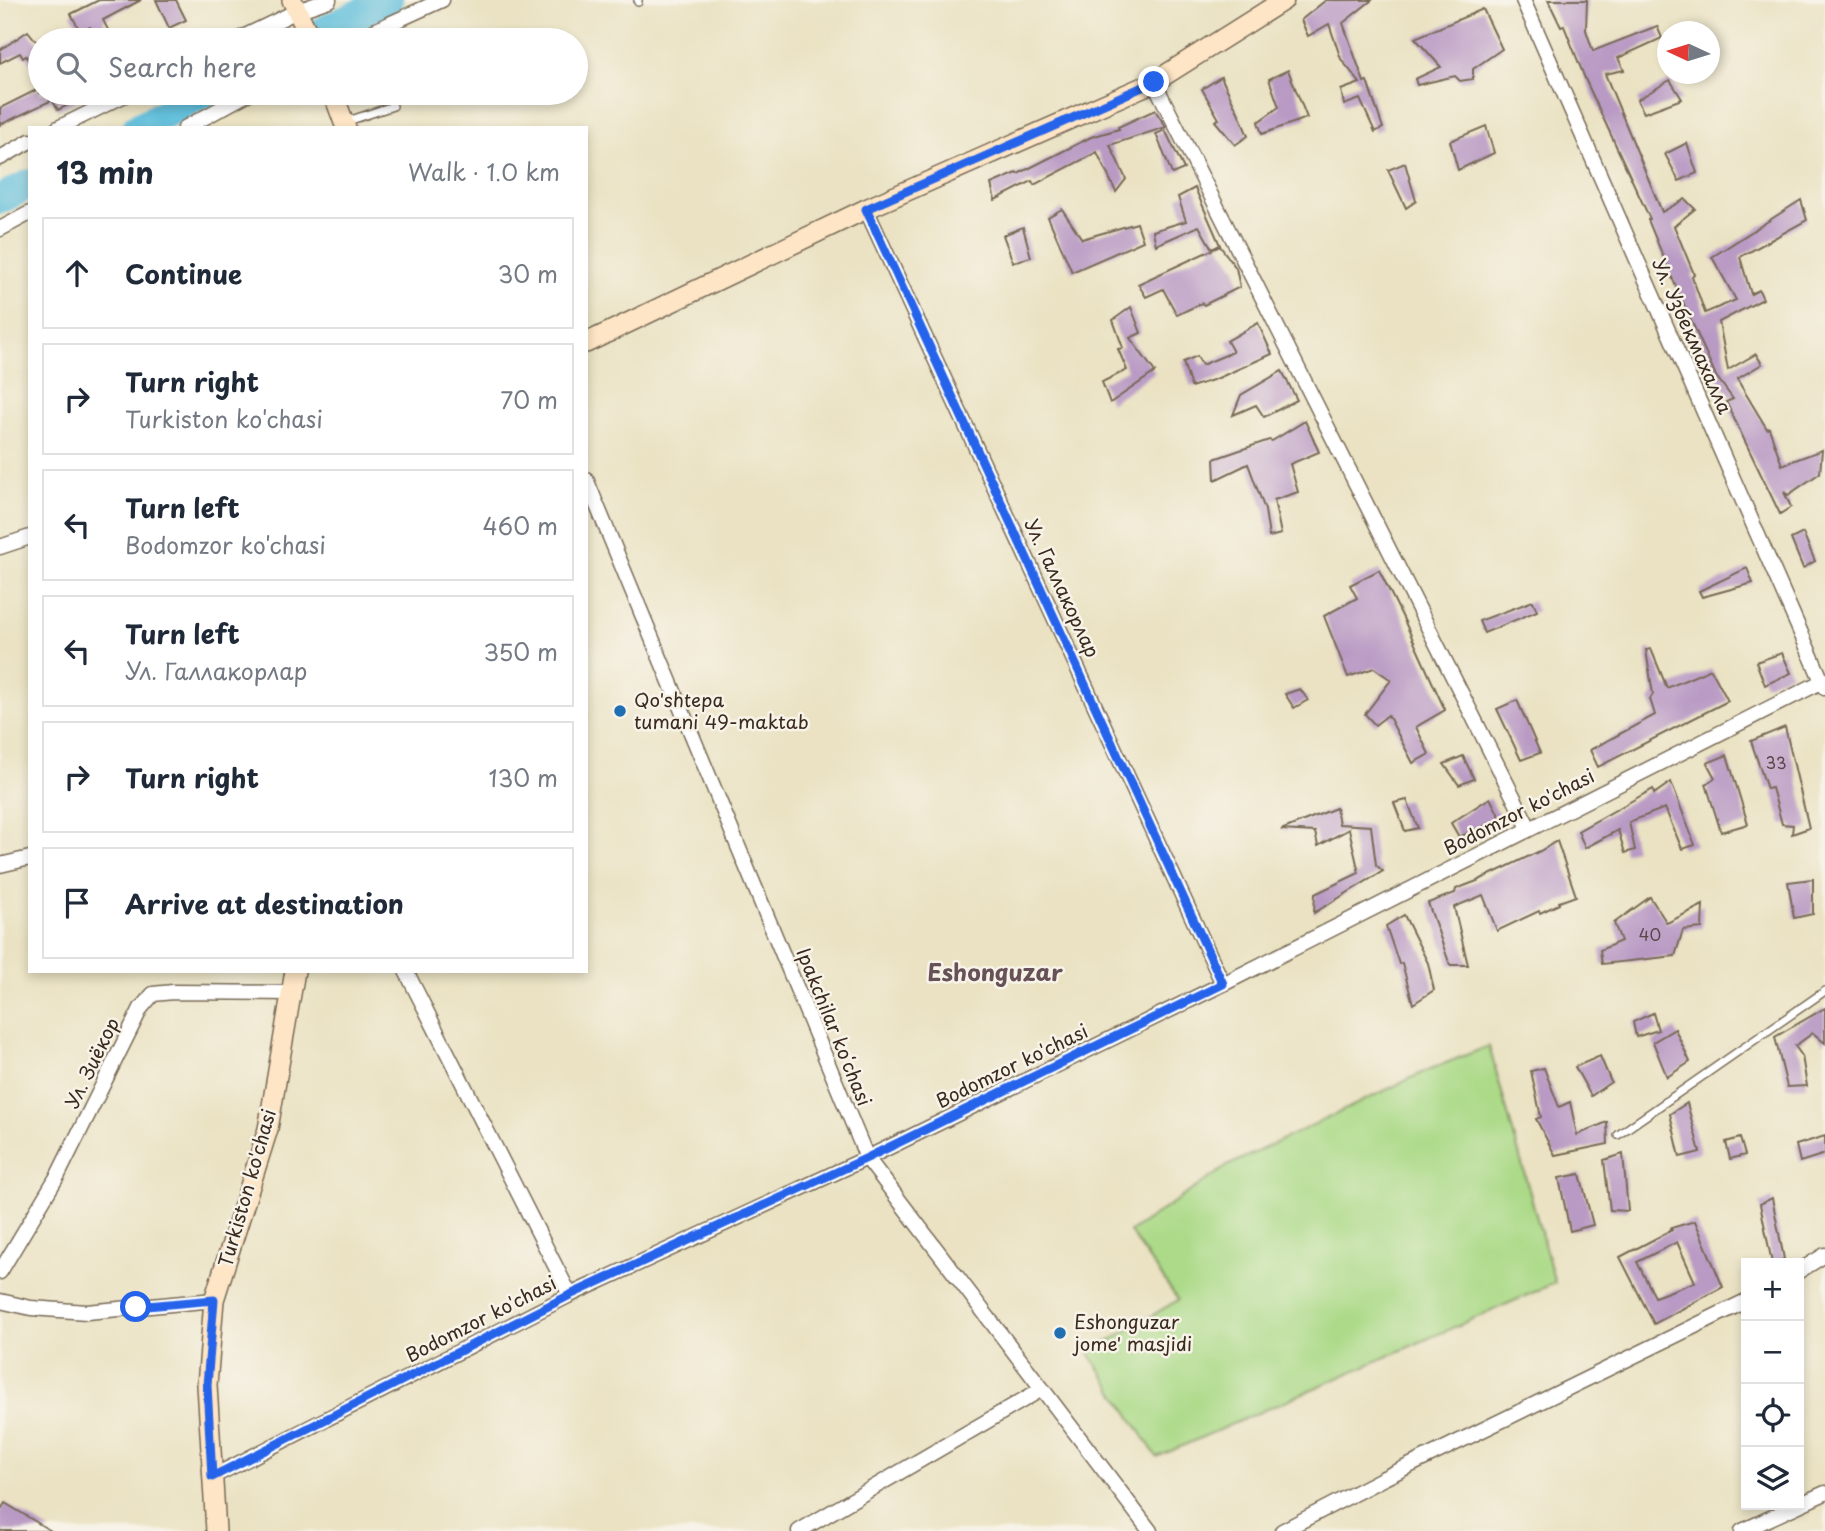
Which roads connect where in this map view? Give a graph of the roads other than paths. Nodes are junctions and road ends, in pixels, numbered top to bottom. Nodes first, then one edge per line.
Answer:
1 (329, 0) edge
2 (442, 0) edge
3 (1284, 0) edge
4 (1523, 0) edge
5 (295, 5) edge
6 (257, 28) edge
7 (306, 28) edge
8 (385, 28) edge
9 (1154, 82) junction
10 (105, 105) edge
11 (227, 105) edge
12 (338, 105) edge
13 (393, 105) edge
14 (345, 125) edge
15 (62, 126) edge
16 (189, 126) edge
17 (28, 142) edge
18 (0, 158) edge
19 (866, 209) junction
20 (28, 214) edge
21 (0, 229) edge
22 (588, 342) edge
23 (588, 484) edge
24 (28, 538) edge
25 (0, 547) edge
26 (1824, 683) edge
27 (1529, 828) junction
28 (28, 858) edge
29 (0, 865) edge
30 (295, 973) edge
31 (407, 973) edge
32 (1223, 984) junction
33 (1825, 992) edge
34 (292, 993) junction
35 (1618, 1135) dead end
36 (867, 1158) junction
37 (1825, 1255) edge
38 (1804, 1268) edge
39 (0, 1272) edge
40 (570, 1295) junction
41 (214, 1300) junction
42 (0, 1301) edge
43 (1741, 1303) edge
44 (1042, 1389) junction
45 (212, 1477) junction
46 (1825, 1493) edge
47 (216, 1531) edge
48 (799, 1531) edge
49 (1150, 1531) edge
50 (1282, 1531) edge
51 (1742, 1531) edge

1 - 5 street
2 - 8 street
3 - 9 street
4 - 26 street, Ул. Узбекмахалла
5 - 6 street
5 - 7 street
9 - 19 street
9 - 27 street
10 - 15 street
11 - 16 street
12 - 14 street
13 - 14 lane
17 - 18 street
19 - 22 street
19 - 32 street, Ул. Галлакорлар
20 - 21 street
23 - 36 street, Ipakchilar koʻchasi
24 - 25 street
26 - 27 street, Bodomzor ko'chasi
27 - 32 street, Bodomzor ko'chasi
28 - 29 street
30 - 34 street, Turkiston ko'chasi
31 - 40 street
32 - 36 street, Bodomzor ko'chasi
33 - 35 lane
34 - 39 street, Ул. Зиёкор
34 - 41 street, Turkiston ko'chasi
36 - 40 street, Bodomzor ko'chasi
36 - 44 street, Ipakchilar koʻchasi
37 - 38 street
40 - 45 street, Bodomzor ko'chasi
41 - 42 street
41 - 45 street, Turkiston ko'chasi
43 - 50 street
44 - 48 street
44 - 49 street, Ipakchilar koʻchasi
45 - 47 street, Turkiston ko'chasi
46 - 51 street

